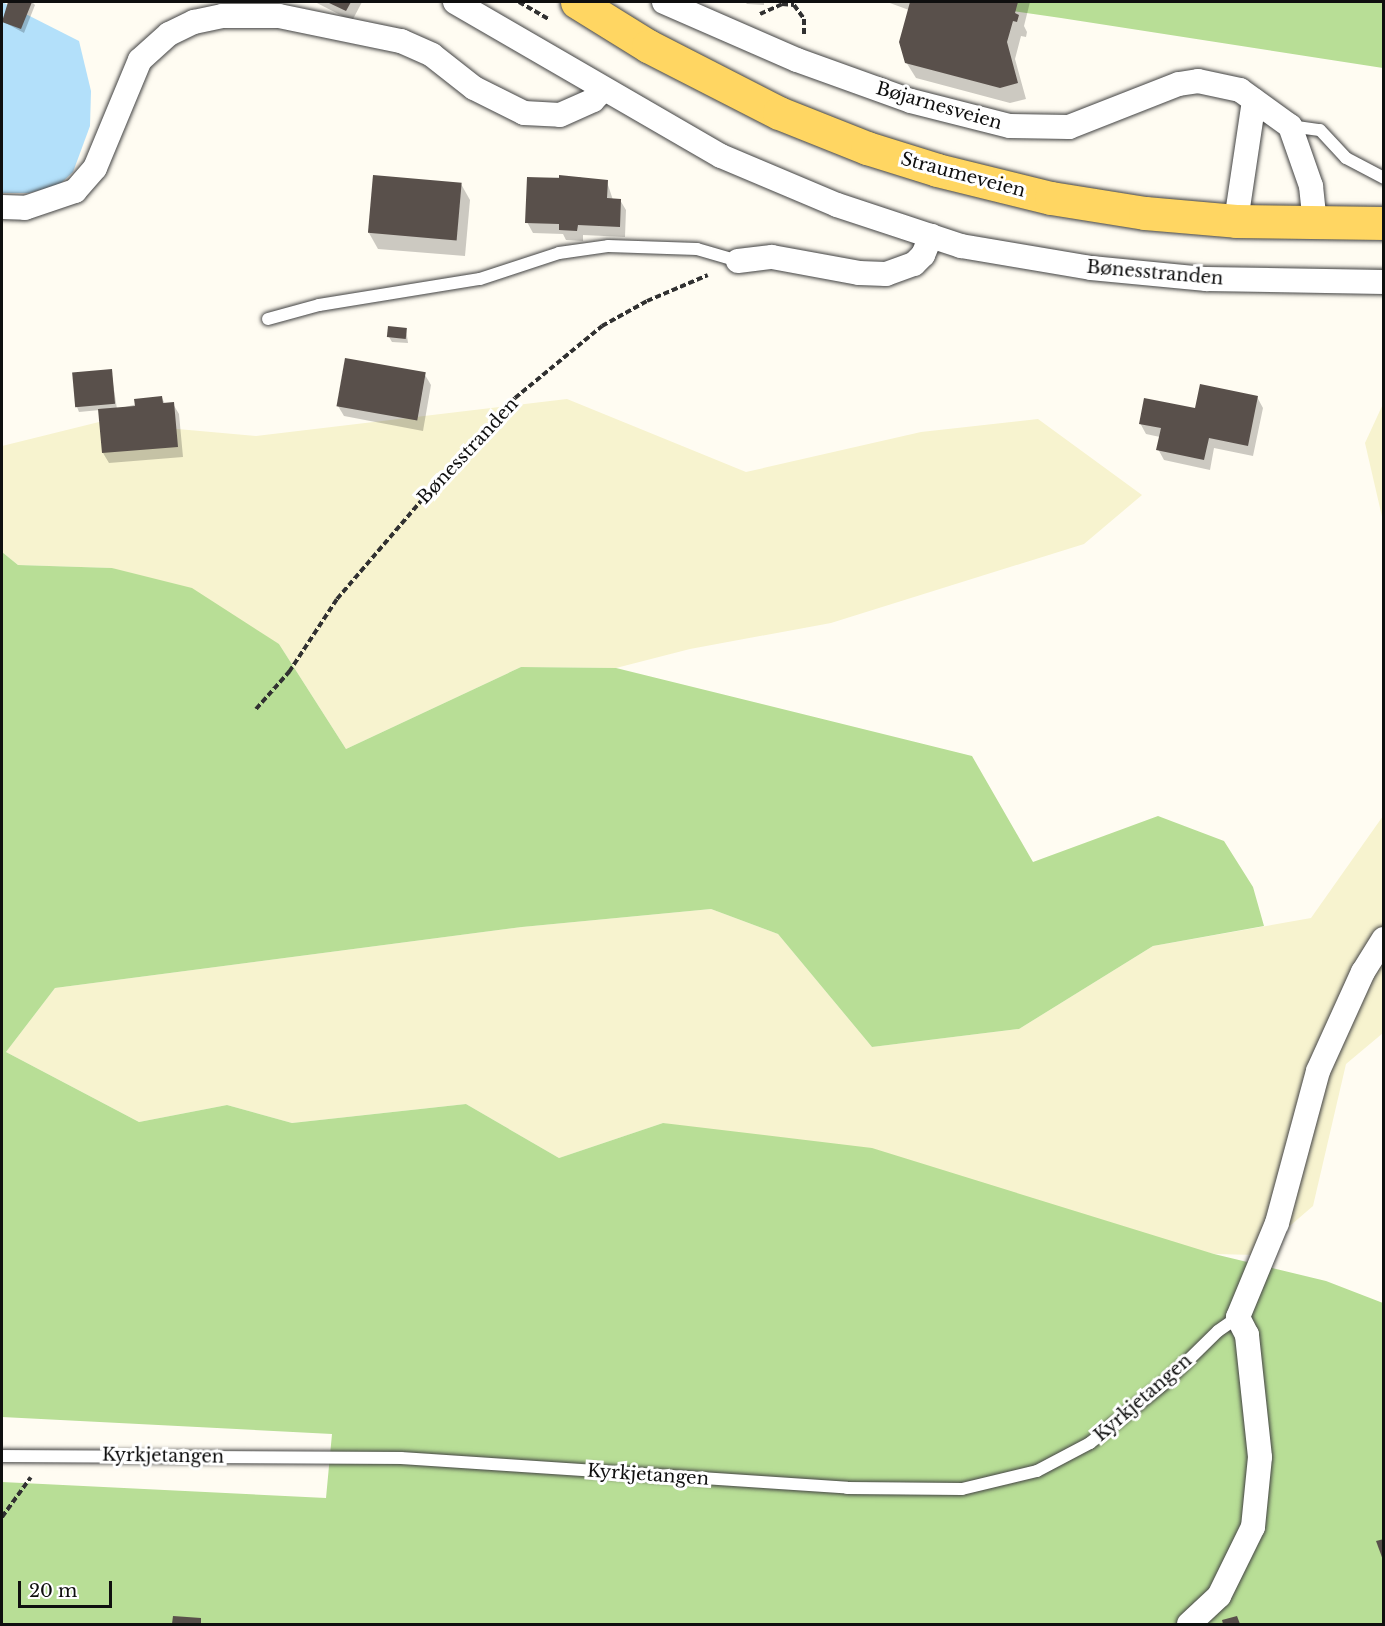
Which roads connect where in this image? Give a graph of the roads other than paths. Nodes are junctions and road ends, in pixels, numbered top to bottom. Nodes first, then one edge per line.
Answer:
1 (455, 2) edge
2 (577, 2) edge
3 (664, 2) edge
4 (603, 90) junction
5 (1254, 100) junction
6 (1290, 126) junction
7 (1383, 178) edge
8 (2, 207) edge
9 (1236, 221) junction
10 (1315, 222) junction
11 (1383, 223) edge
12 (931, 236) junction
13 (738, 261) joint
14 (1383, 282) edge
15 (268, 319) dead end
16 (1383, 939) edge
17 (1238, 1317) junction
18 (2, 1456) edge
19 (1189, 1624) edge

1 - 4 street, Bønesstranden
2 - 9 main road, Straumeveien
3 - 5 street, Bøjarnesveien
4 - 8 street
4 - 12 street, Bønesstranden
5 - 6 street, Bøjarnesveien
5 - 9 street
6 - 7 lane, Bøjarnesveien
6 - 10 street
9 - 10 main road, Straumeveien
10 - 11 main road, Straumeveien
12 - 13 street
12 - 14 street, Bønesstranden
13 - 15 lane
16 - 17 street
17 - 18 lane, Kyrkjetangen
17 - 19 street

